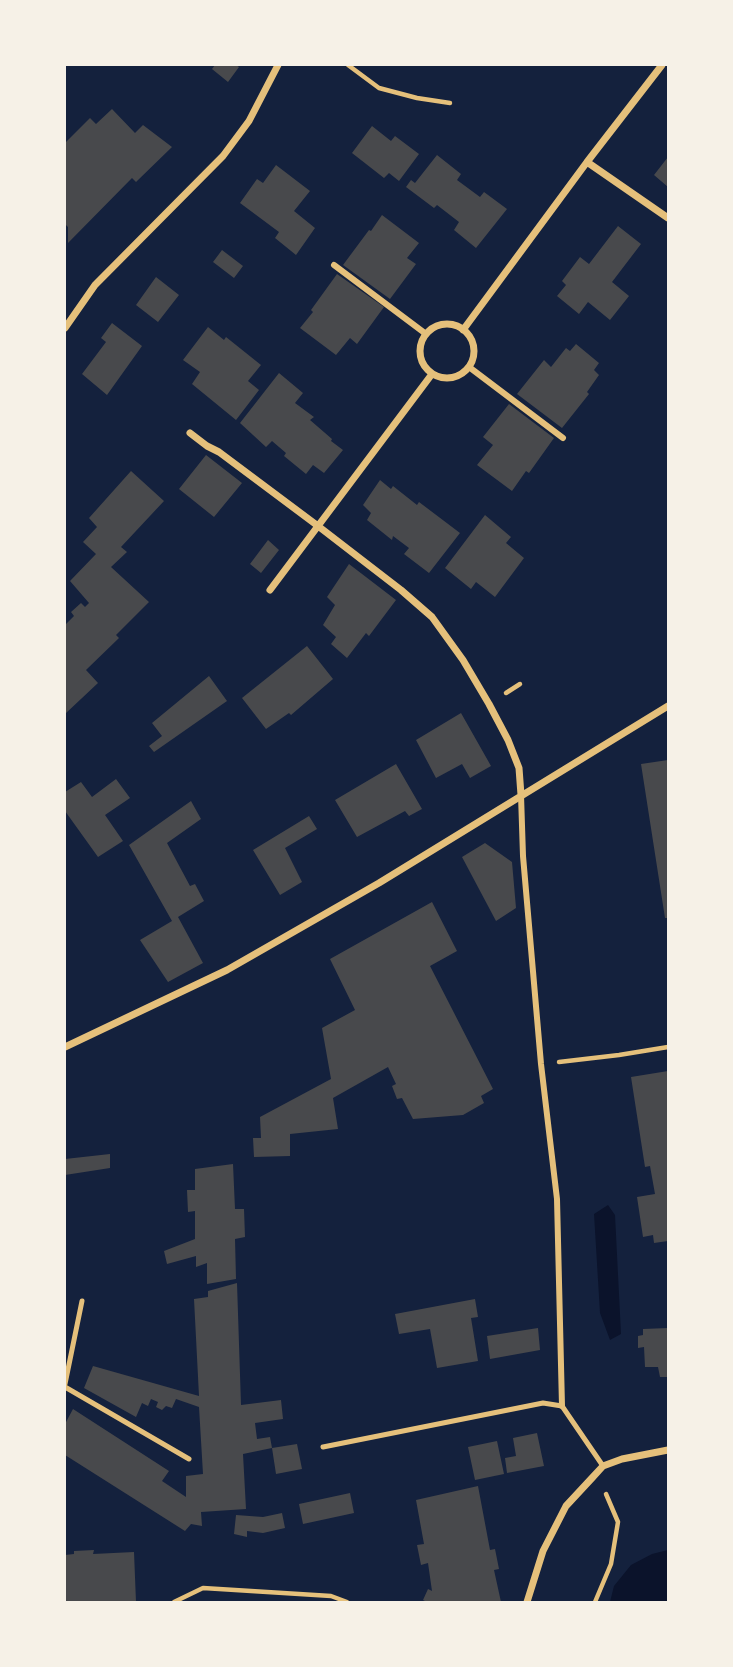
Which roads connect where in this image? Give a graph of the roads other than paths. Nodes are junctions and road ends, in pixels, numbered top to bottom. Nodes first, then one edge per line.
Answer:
1 (278, 65) edge
2 (662, 65) edge
3 (587, 162) junction
4 (668, 218) edge
5 (334, 265) dead end
6 (65, 328) edge
7 (463, 330) junction
8 (425, 334) junction
9 (469, 367) junction
10 (432, 374) junction
11 (190, 433) dead end
12 (563, 438) dead end
13 (318, 526) junction
14 (270, 590) dead end
15 (668, 706) edge
16 (521, 795) junction
17 (65, 1047) edge
18 (82, 1301) dead end
19 (65, 1386) edge
20 (562, 1406) junction
21 (324, 1447) dead end
22 (668, 1450) edge
23 (189, 1459) dead end
24 (603, 1466) junction
25 (527, 1602) edge

1 - 6 street
2 - 3 street
3 - 4 street
3 - 7 street
5 - 8 street
7 - 8 street
7 - 9 street
8 - 10 street
9 - 10 street
9 - 12 street
10 - 13 street
11 - 13 street
13 - 14 street
13 - 16 street
15 - 16 street
16 - 17 street
16 - 20 street
18 - 19 lane
19 - 23 lane
20 - 21 lane
20 - 24 lane
22 - 24 street
24 - 25 street

